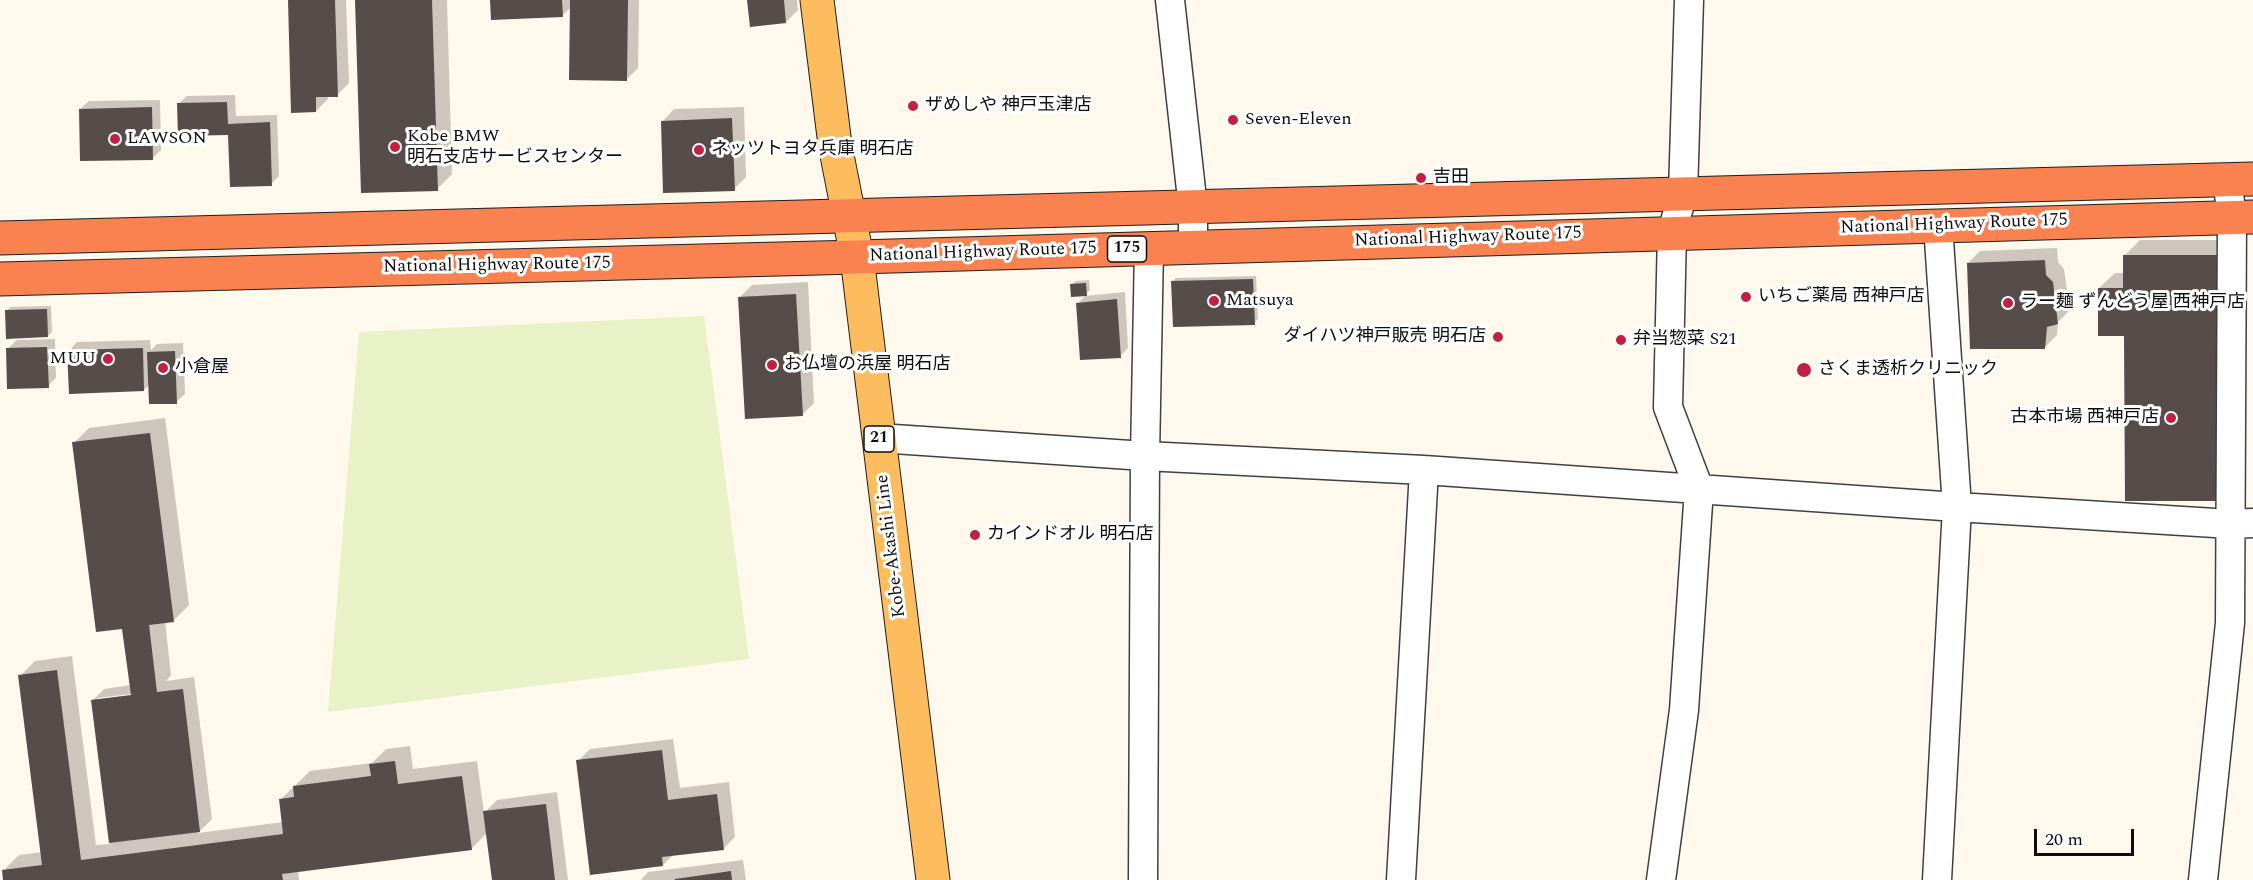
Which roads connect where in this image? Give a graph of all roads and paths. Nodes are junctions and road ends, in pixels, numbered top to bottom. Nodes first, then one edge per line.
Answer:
1 (817, 0) edge
2 (1170, 0) edge
3 (1689, 0) edge
4 (2240, 179) edge
5 (1683, 193) junction
6 (1193, 208) junction
7 (851, 216) junction
8 (2243, 217) edge
9 (1938, 225) junction
10 (1672, 232) junction
11 (0, 238) edge
12 (1193, 247) junction
13 (1149, 248) junction
14 (857, 257) junction
15 (0, 279) edge
16 (879, 438) junction
17 (1145, 456) junction
18 (1424, 470) junction
19 (1699, 489) junction
20 (1957, 507) junction
21 (2242, 523) edge
22 (933, 880) edge
23 (1143, 880) edge
24 (1401, 880) edge
25 (1662, 880) edge
26 (1937, 880) edge
27 (2203, 880) edge

1 - 7 main road, Kobe-Akashi Line / 21
2 - 6 street
3 - 5 street
4 - 5 highway, National Highway Route 175 / 175
4 - 8 street
5 - 6 highway, National Highway Route 175 / 175
5 - 10 street
6 - 7 highway, National Highway Route 175 / 175
6 - 12 street
7 - 11 highway, National Highway Route 175 / 175
7 - 14 main road, Kobe-Akashi Line / 21
8 - 9 highway, National Highway Route 175 / 175
8 - 21 street
9 - 10 highway, National Highway Route 175 / 175
9 - 20 street
10 - 12 highway, National Highway Route 175 / 175
10 - 19 street
12 - 13 highway, National Highway Route 175 / 175
13 - 14 highway, National Highway Route 175 / 175
13 - 17 street
14 - 15 highway, National Highway Route 175 / 175
14 - 16 main road, Kobe-Akashi Line / 21
16 - 17 street
16 - 22 main road, Kobe-Akashi Line / 21
17 - 18 street
17 - 23 street
18 - 19 street
18 - 24 street
19 - 20 street
19 - 25 street
20 - 21 street
20 - 26 street
21 - 27 street

